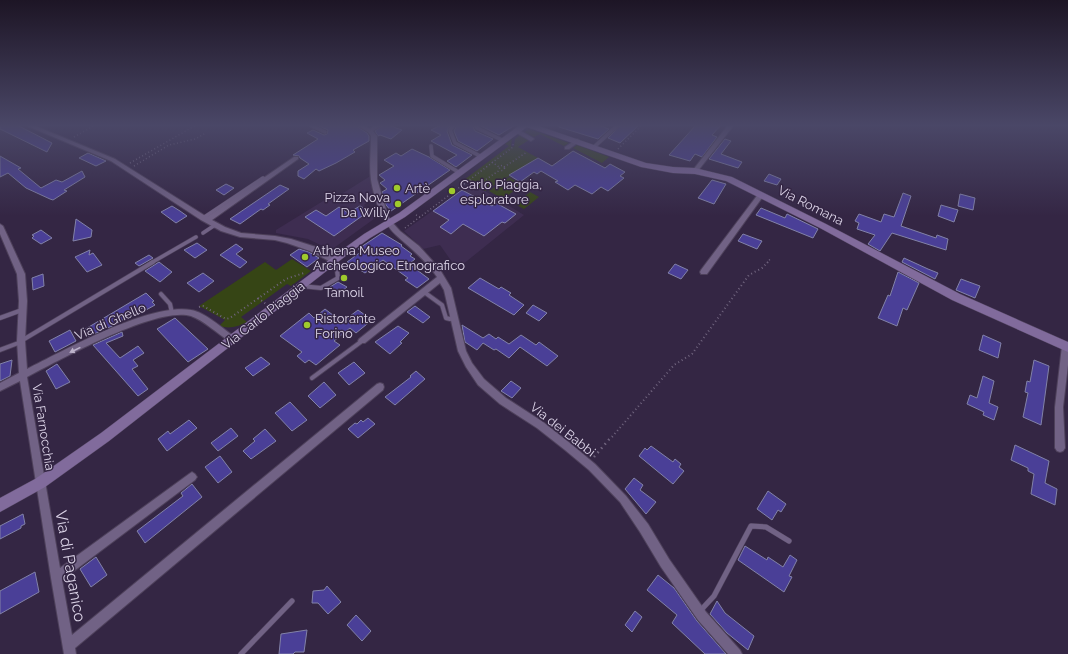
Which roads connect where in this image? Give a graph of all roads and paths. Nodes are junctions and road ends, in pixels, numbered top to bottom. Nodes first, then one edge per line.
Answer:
1 (102, 156) edge
2 (146, 156) edge
3 (148, 156) edge
4 (374, 156) edge
5 (432, 156) edge
6 (479, 156) edge
7 (521, 156) edge
8 (618, 156) edge
9 (707, 156) edge
10 (482, 157) joint
11 (296, 158) dead end
12 (492, 162) dead end
13 (500, 167) junction
14 (504, 167) junction
15 (126, 168) junction
16 (500, 170) junction
17 (504, 170) junction
18 (695, 171) junction
19 (507, 172) dead end
20 (460, 173) junction
21 (263, 178) dead end
22 (463, 184) dead end
23 (761, 195) junction
24 (420, 217) dead end
25 (205, 219) junction
26 (388, 222) junction
27 (215, 225) junction
28 (0, 226) edge
29 (398, 233) junction
30 (203, 234) dead end
31 (196, 237) dead end
32 (771, 258) dead end
33 (335, 259) junction
34 (704, 272) dead end
35 (441, 278) junction
36 (301, 286) junction
37 (424, 292) junction
38 (161, 294) dead end
39 (22, 310) junction
40 (172, 313) junction
41 (455, 317) junction
42 (0, 318) edge
43 (232, 340) junction
44 (362, 341) joint
45 (21, 342) junction
46 (1067, 346) edge
47 (0, 350) edge
48 (23, 376) junction
49 (312, 378) dead end
50 (0, 387) edge
51 (380, 387) dead end
52 (1060, 448) dead end
53 (588, 464) junction
54 (192, 477) dead end
55 (40, 483) junction
56 (0, 505) edge
57 (789, 541) dead end
58 (56, 578) junction
59 (292, 601) dead end
60 (699, 611) junction
61 (70, 650) edge
62 (241, 654) edge
63 (736, 654) edge

1 - 15 street
2 - 15 path
3 - 15 path
4 - 26 street
5 - 20 lane
6 - 10 lane
7 - 14 path
8 - 18 street, Via Romana
9 - 18 street
10 - 20 street, Via Carlo Piaggia
11 - 25 street
12 - 13 path
13 - 14 path
13 - 16 path
14 - 17 path
15 - 25 street
16 - 17 path
16 - 22 path
17 - 19 path
18 - 23 street, Via Romana
20 - 26 street, Via Carlo Piaggia
21 - 25 lane
23 - 34 street
23 - 46 street, Via Romana
24 - 29 path
25 - 27 street
26 - 29 street, Via dei Babbi
26 - 33 street, Via Carlo Piaggia
27 - 30 lane
27 - 33 street
28 - 39 street, Via Farnocchia
29 - 35 street, Via dei Babbi
31 - 45 lane
32 - 53 path
33 - 36 street, Via Carlo Piaggia
33 - 36 lane
35 - 37 street
35 - 41 street, Via dei Babbi
36 - 43 street, Via Carlo Piaggia
37 - 41 lane
37 - 44 street
38 - 40 lane
39 - 42 lane
39 - 45 street, Via Farnocchia
40 - 43 street, Via di Ghello
40 -> 48 street, Via di Ghello
41 - 53 street, Via dei Babbi
43 - 55 street, Via Carlo Piaggia
44 - 49 lane
45 - 47 lane
45 - 48 street, Via Farnocchia
46 - 52 street
48 - 50 street, Via di Ghello
48 - 55 street, Via Farnocchia
51 - 61 street
53 - 60 street, Via dei Babbi
54 - 58 street
55 - 56 street, Via Carlo Piaggia
55 - 58 street, Via di Paganico
57 - 60 lane
58 - 61 street, Via di Paganico
59 - 62 lane
60 - 63 street, Via dei Babbi

